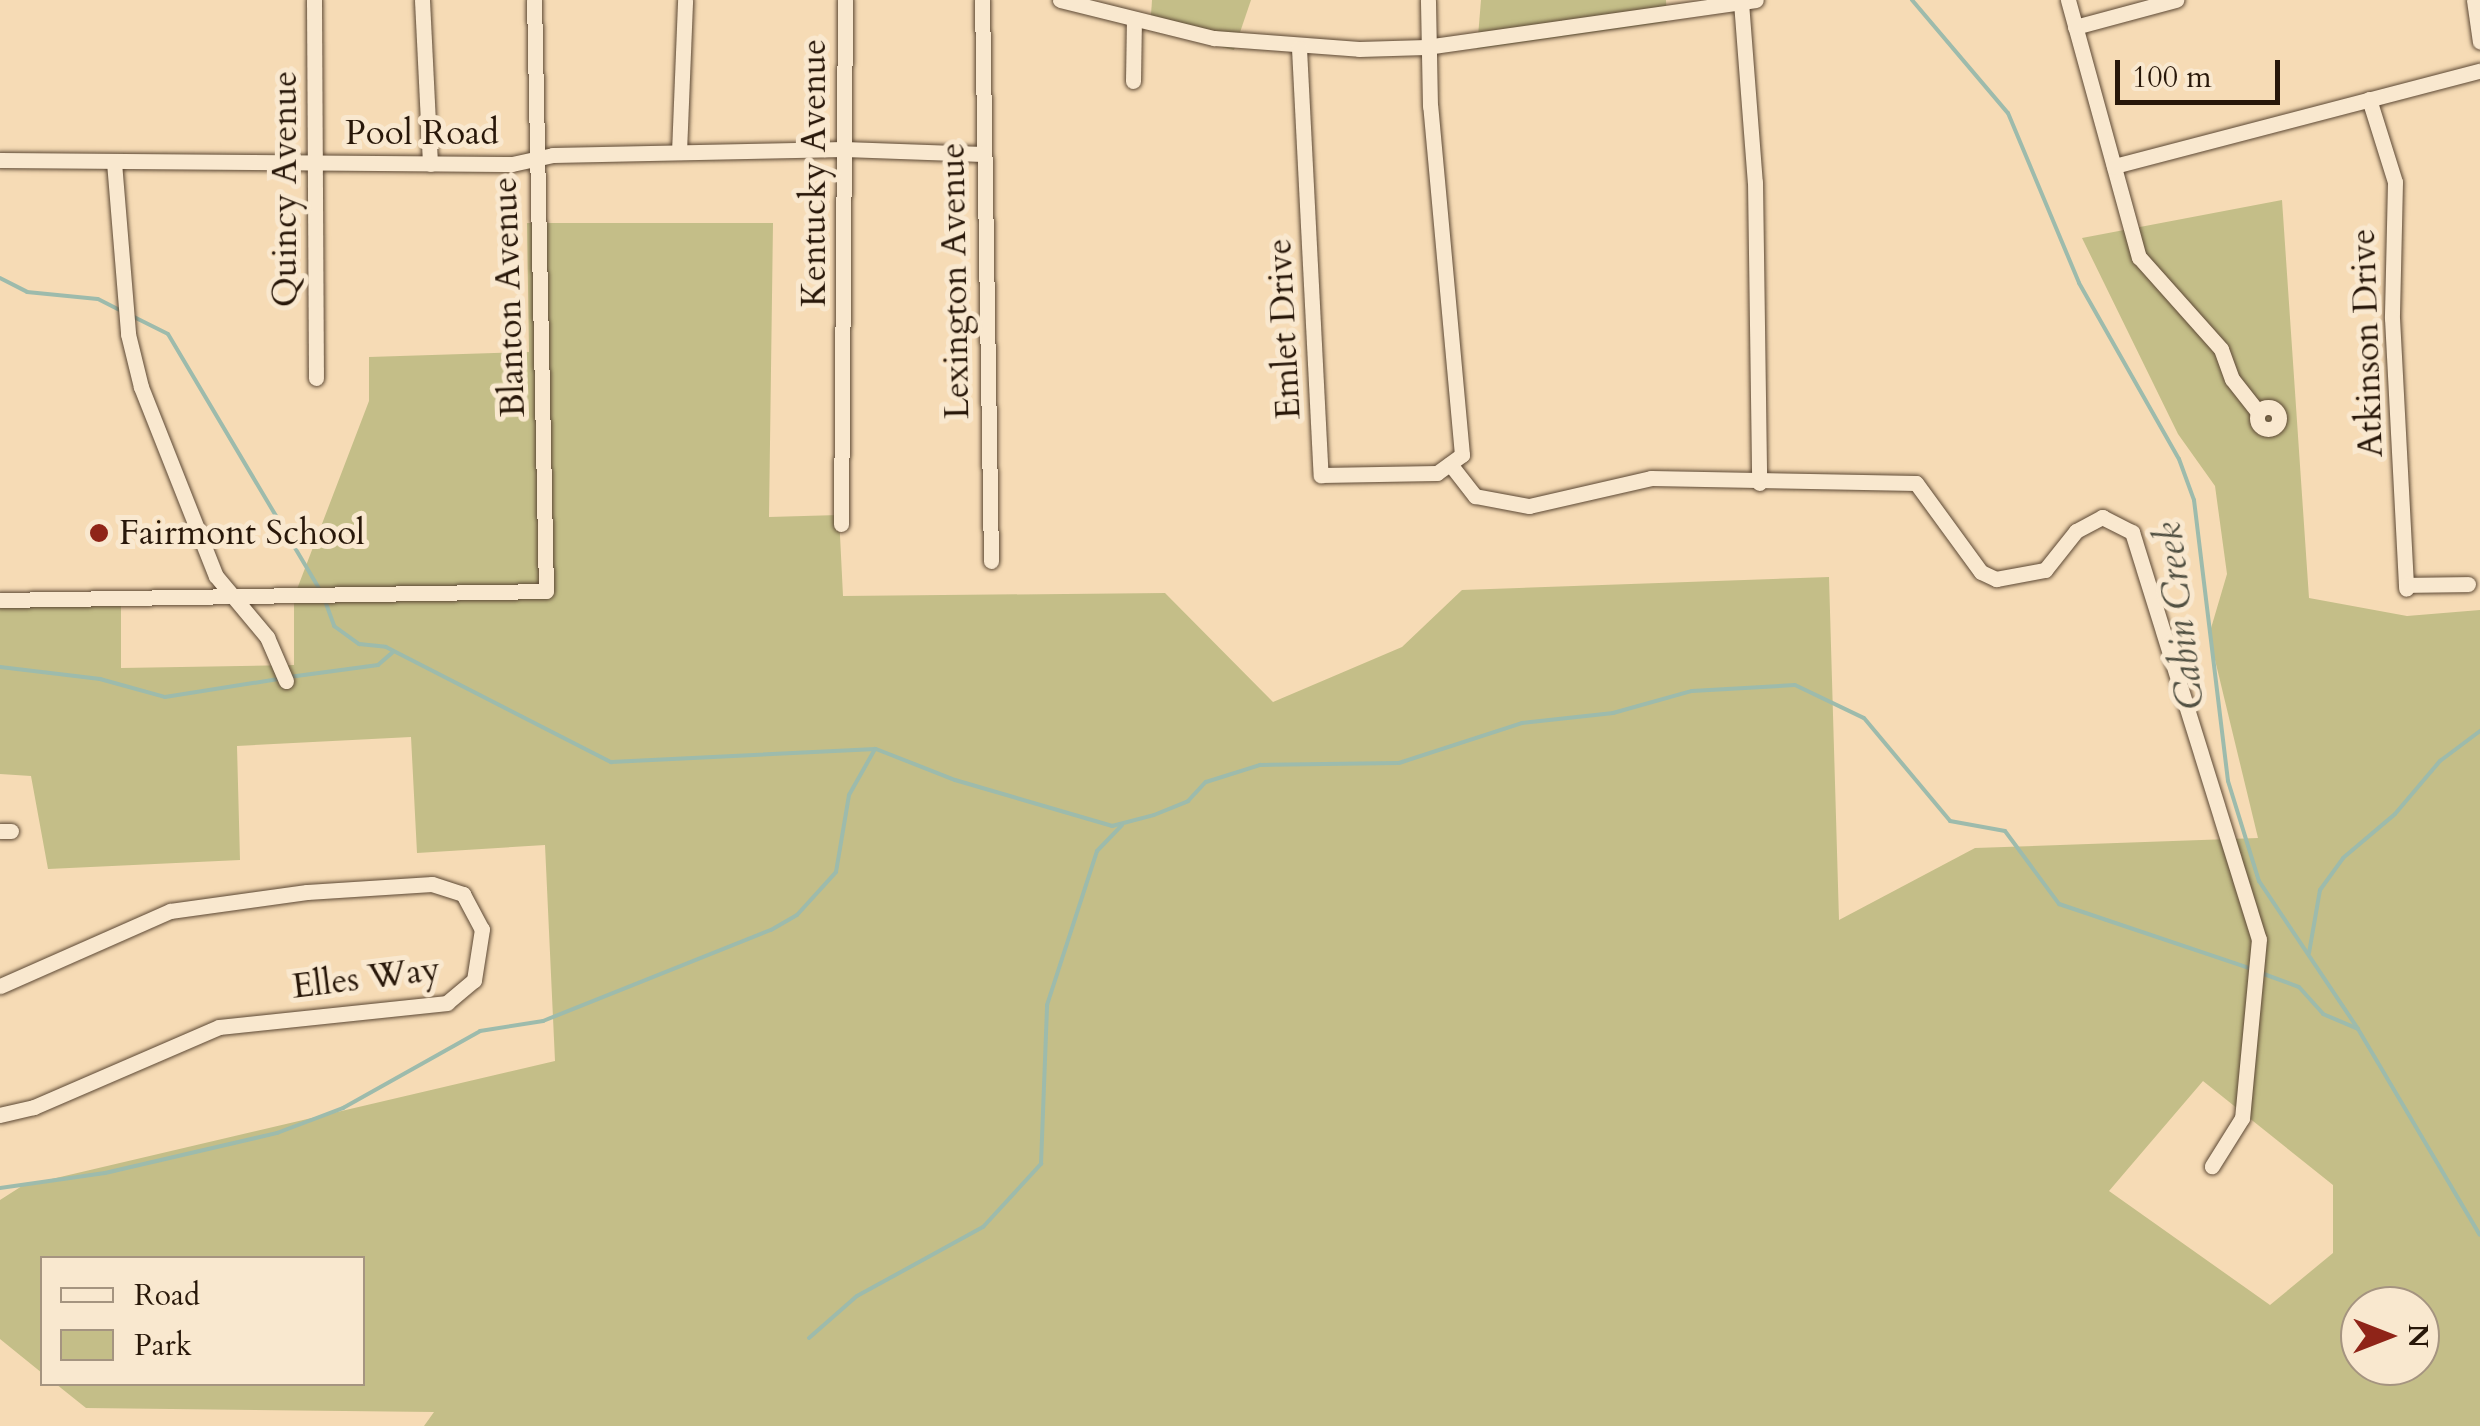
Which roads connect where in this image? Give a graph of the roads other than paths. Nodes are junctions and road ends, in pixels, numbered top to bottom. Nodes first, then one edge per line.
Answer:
1 (314, 0) edge
2 (422, 0) edge
3 (534, 0) edge
4 (685, 0) edge
5 (845, 0) edge
6 (982, 0) edge
7 (1060, 0) edge
8 (1428, 0) edge
9 (2068, 0) edge
10 (2176, 0) edge
11 (2474, 0) edge
12 (1749, 1) edge
13 (1134, 18) junction
14 (2074, 27) junction
15 (2480, 42) edge
16 (1426, 47) junction
17 (1298, 48) junction
18 (2480, 71) edge
19 (1132, 81) dead end
20 (2369, 99) junction
21 (844, 148) junction
22 (679, 152) junction
23 (983, 154) junction
24 (535, 159) junction
25 (0, 160) edge
26 (114, 162) junction
27 (316, 163) junction
28 (430, 164) junction
29 (2114, 166) junction
30 (316, 378) dead end
31 (2258, 412) dead end
32 (1450, 464) junction
33 (1760, 484) junction
34 (841, 524) dead end
35 (990, 561) dead end
36 (2468, 584) dead end
37 (228, 596) junction
38 (0, 600) edge
39 (286, 681) dead end
40 (0, 986) edge
41 (0, 1112) edge
42 (2212, 1166) dead end

1 - 27 street, Quincy Avenue
2 - 28 street
3 - 24 street, Blanton Avenue
4 - 22 street
5 - 21 street, Kentucky Avenue
6 - 23 street, Lexington Avenue
7 - 13 street
8 - 16 street
9 - 14 street
10 - 14 street
11 - 15 street
12 - 16 street
12 - 33 street
13 - 17 street
13 - 19 street
14 - 29 street
16 - 17 street
16 - 32 street
17 - 32 street, Emlet Drive
18 - 20 street
20 - 29 street
20 - 36 street, Atkinson Drive
21 - 22 street, Pool Road
21 - 23 street, Pool Road
21 - 34 street, Kentucky Avenue
22 - 24 street, Pool Road
23 - 35 street, Lexington Avenue
24 - 28 street, Pool Road
24 - 37 street, Blanton Avenue
25 - 26 street, Pool Road
26 - 27 street, Pool Road
26 - 37 street
27 - 28 street, Pool Road
27 - 30 street, Quincy Avenue
29 - 31 street
32 - 33 street
33 - 42 street
37 - 38 street
37 - 39 street
40 - 41 street, Elles Way

